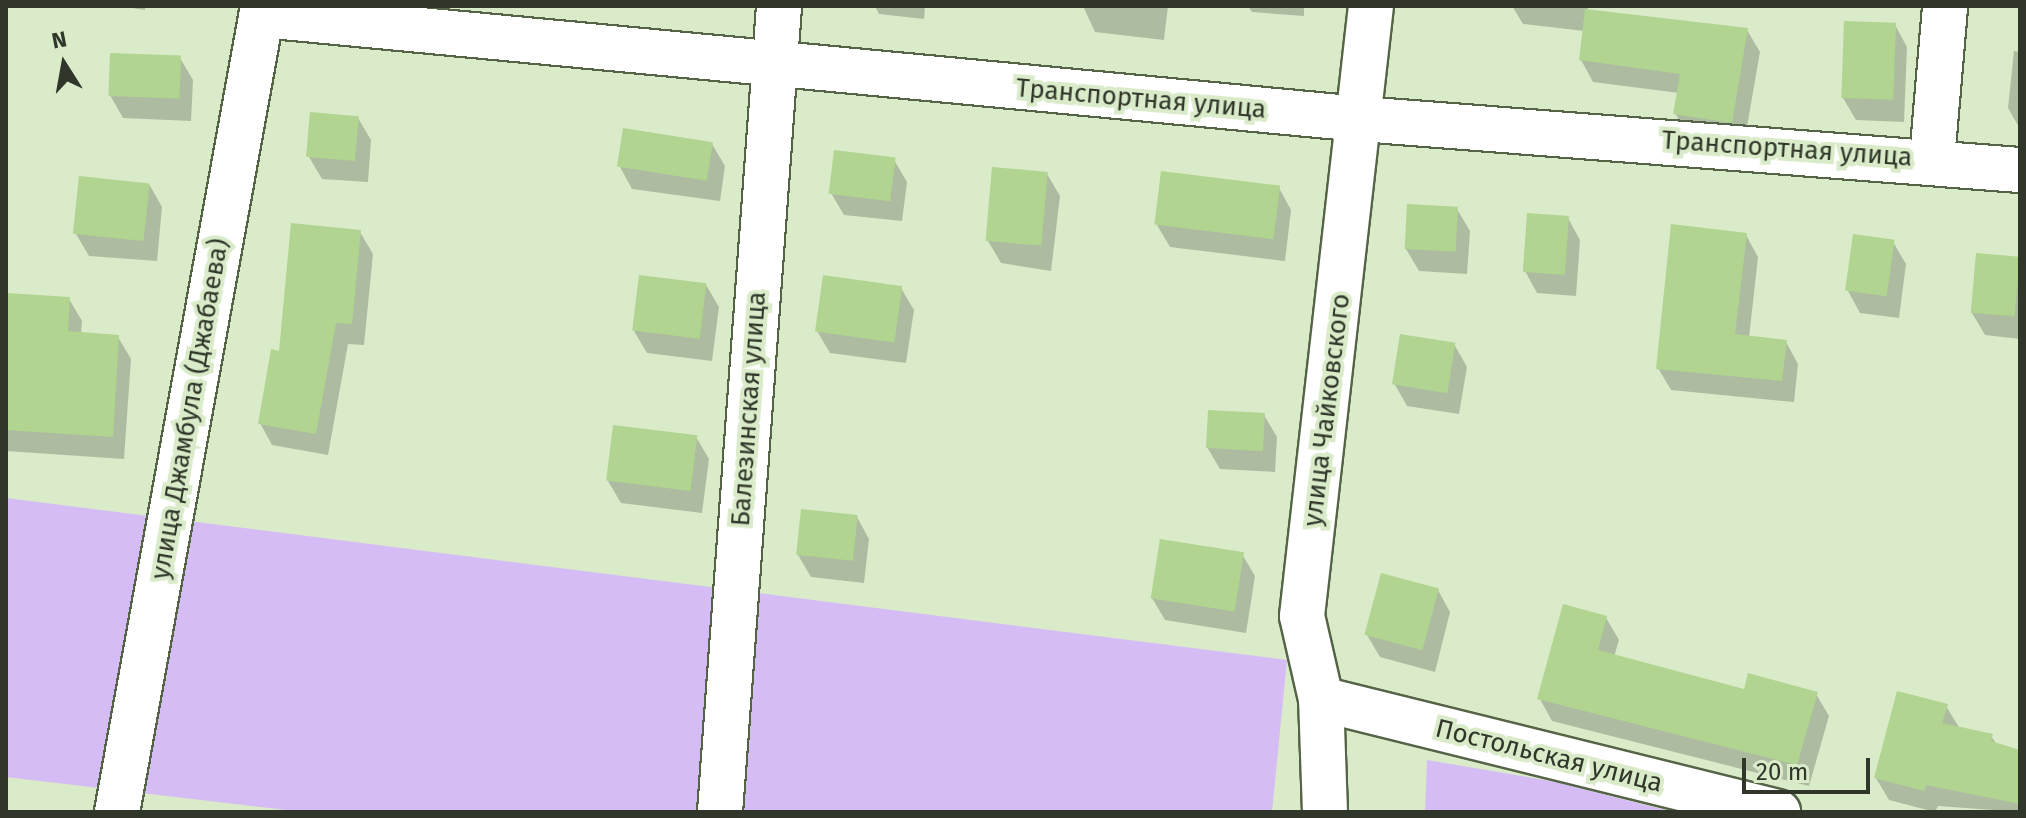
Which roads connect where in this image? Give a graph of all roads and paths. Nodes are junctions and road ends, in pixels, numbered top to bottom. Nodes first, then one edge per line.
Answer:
1 (779, 6) edge
2 (1371, 6) edge
3 (1945, 6) edge
4 (263, 11) edge
5 (774, 64) junction
6 (1361, 119) junction
7 (1932, 159) junction
8 (2020, 170) edge
9 (1321, 699) junction
10 (117, 812) edge
11 (720, 812) edge
12 (1325, 812) edge
13 (1778, 812) edge

1 - 5 street, Балезинская улица
2 - 6 street, улица Чайковского
3 - 7 street
4 - 5 street, Транспортная улица
4 - 10 street, улица Джамбула (Джабаева)
5 - 6 street, Транспортная улица
5 - 11 street, Балезинская улица
6 - 7 street, Транспортная улица
6 - 9 street, улица Чайковского
7 - 8 street, Транспортная улица
9 - 12 street, улица Чайковского
9 - 13 street, Постольская улица

